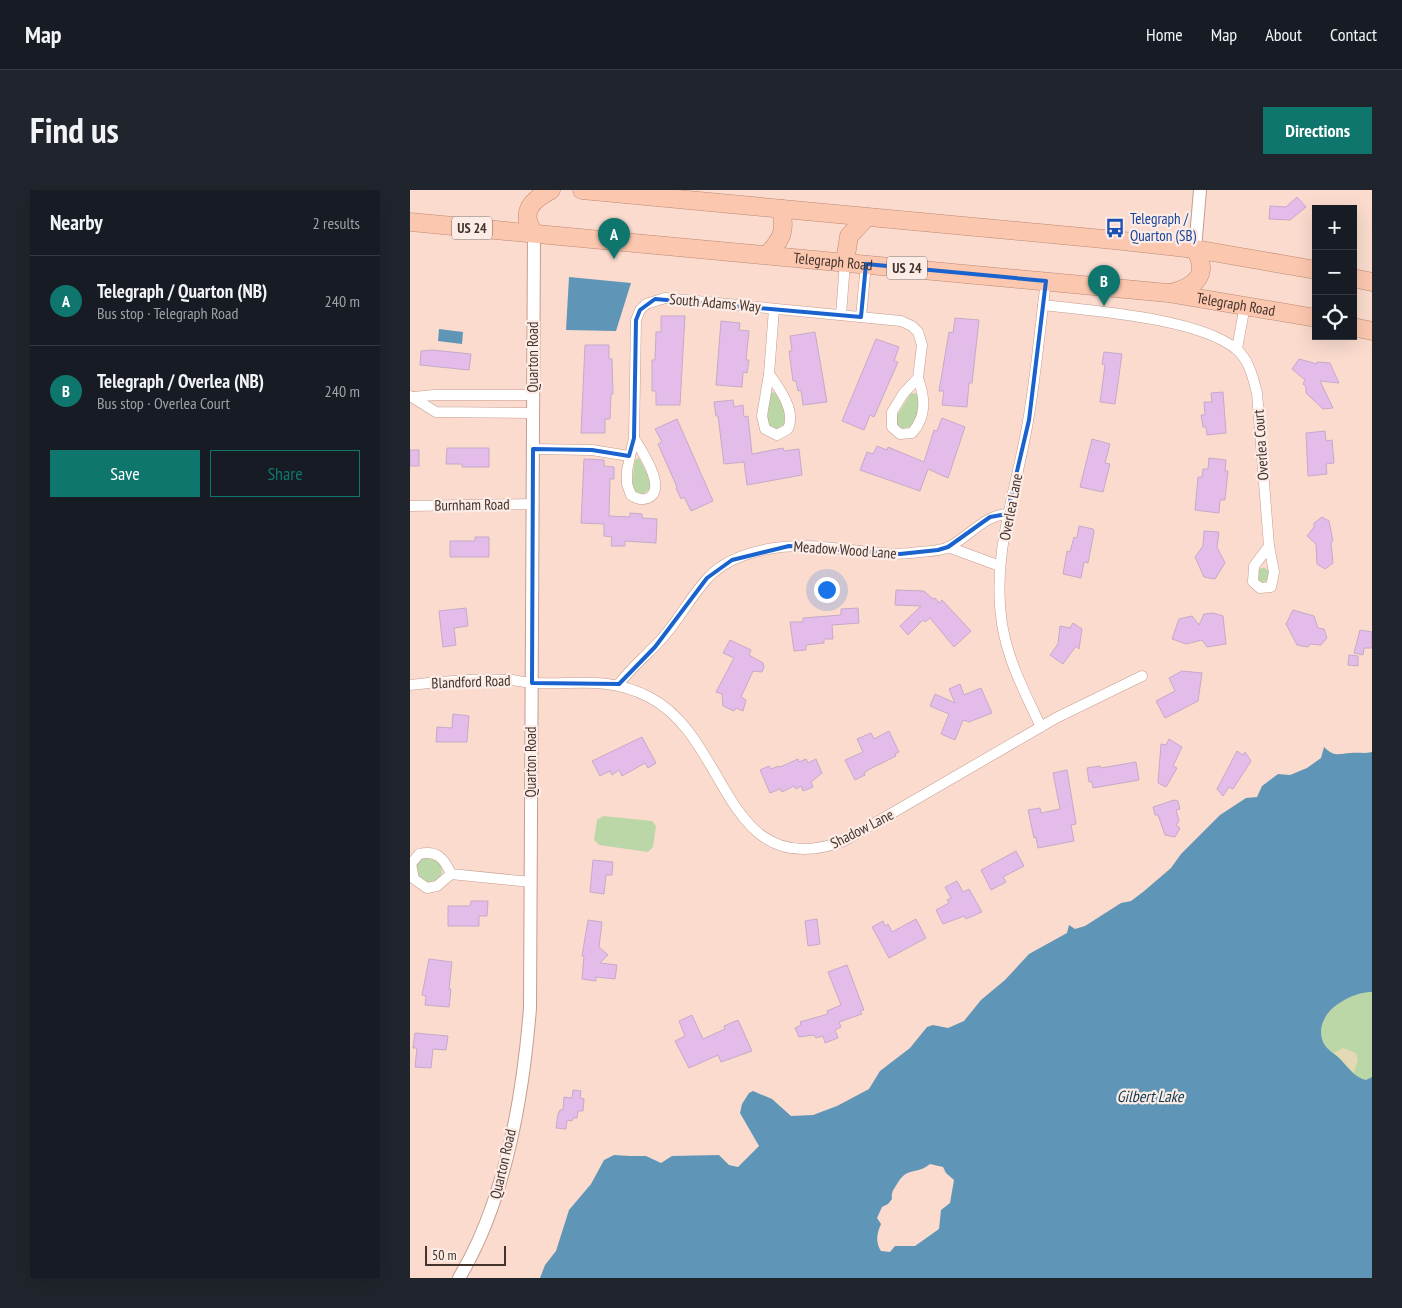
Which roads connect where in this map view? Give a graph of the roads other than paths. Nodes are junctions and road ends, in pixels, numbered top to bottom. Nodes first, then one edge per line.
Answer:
1 (551, 190) edge
2 (582, 190) edge
3 (1200, 190) edge
4 (782, 210) junction
5 (866, 218) junction
6 (410, 222) edge
7 (534, 233) junction
8 (1195, 249) junction
9 (767, 255) junction
10 (845, 262) junction
11 (866, 264) junction
12 (1312, 269) edge
13 (1357, 279) edge
14 (1046, 281) junction
15 (1372, 282) edge
16 (1168, 294) junction
17 (1043, 305) junction
18 (1245, 305) junction
19 (774, 309) junction
20 (841, 315) junction
21 (862, 317) junction
22 (1312, 317) edge
23 (1357, 327) edge
24 (1372, 331) edge
25 (1237, 349) junction
26 (769, 374) junction
27 (918, 378) junction
28 (533, 395) junction
29 (412, 396) edge
30 (533, 413) junction
31 (634, 438) junction
32 (533, 449) junction
33 (629, 456) junction
34 (533, 504) junction
35 (410, 506) edge
36 (1008, 514) junction
37 (1269, 546) dead end
38 (948, 547) junction
39 (1000, 566) junction
40 (1142, 676) dead end
41 (532, 683) junction
42 (619, 684) junction
43 (410, 685) edge
44 (1041, 727) junction
45 (451, 874) dead end
46 (531, 882) junction
47 (459, 1278) edge

1 - 7 highway
2 - 4 highway
3 - 8 street
4 - 5 highway
4 - 9 highway
5 - 8 highway
5 - 10 highway
6 - 7 highway, Telegraph Road / US 24
7 - 9 highway, Telegraph Road / US 24
7 - 28 street, Quarton Road
8 - 12 highway
8 - 16 highway
9 - 10 highway, Telegraph Road / US 24
10 - 11 highway, Telegraph Road / US 24
10 - 20 street
11 - 14 highway, Telegraph Road / US 24
11 - 21 street
13 - 15 highway
14 - 16 highway, Telegraph Road / US 24
14 - 17 street, Overlea Lane
16 - 18 highway, Telegraph Road / US 24
17 - 25 street
17 - 36 street, Overlea Lane
18 - 22 highway, Telegraph Road / US 24
18 - 25 street
19 - 20 street, South Adams Way
19 - 26 street
19 - 31 street, South Adams Way
20 - 21 street, South Adams Way
21 - 27 street, South Adams Way
23 - 24 highway
25 - 37 street, Overlea Court
26 - 26 street
27 - 27 street
28 - 29 street
28 - 30 street, Quarton Road
29 - 30 street
30 - 32 street, Quarton Road
31 - 33 street, South Adams Way
31 - 33 street, South Adams Way
32 - 33 street
32 - 34 street, Quarton Road
34 - 35 street, Burnham Road
34 - 41 street, Quarton Road
36 - 38 street, Meadow Wood Lane
36 - 39 street, Overlea Lane
38 - 39 street, Meadow Wood Lane
38 - 42 street, Meadow Wood Lane
39 - 44 street, Overlea Lane
40 - 44 street, Shadow Lane
41 - 42 street, Shadow Lane
41 - 43 street, Blandford Road
41 - 46 street, Quarton Road
42 - 44 street, Shadow Lane
45 - 46 street
46 - 47 street, Quarton Road

